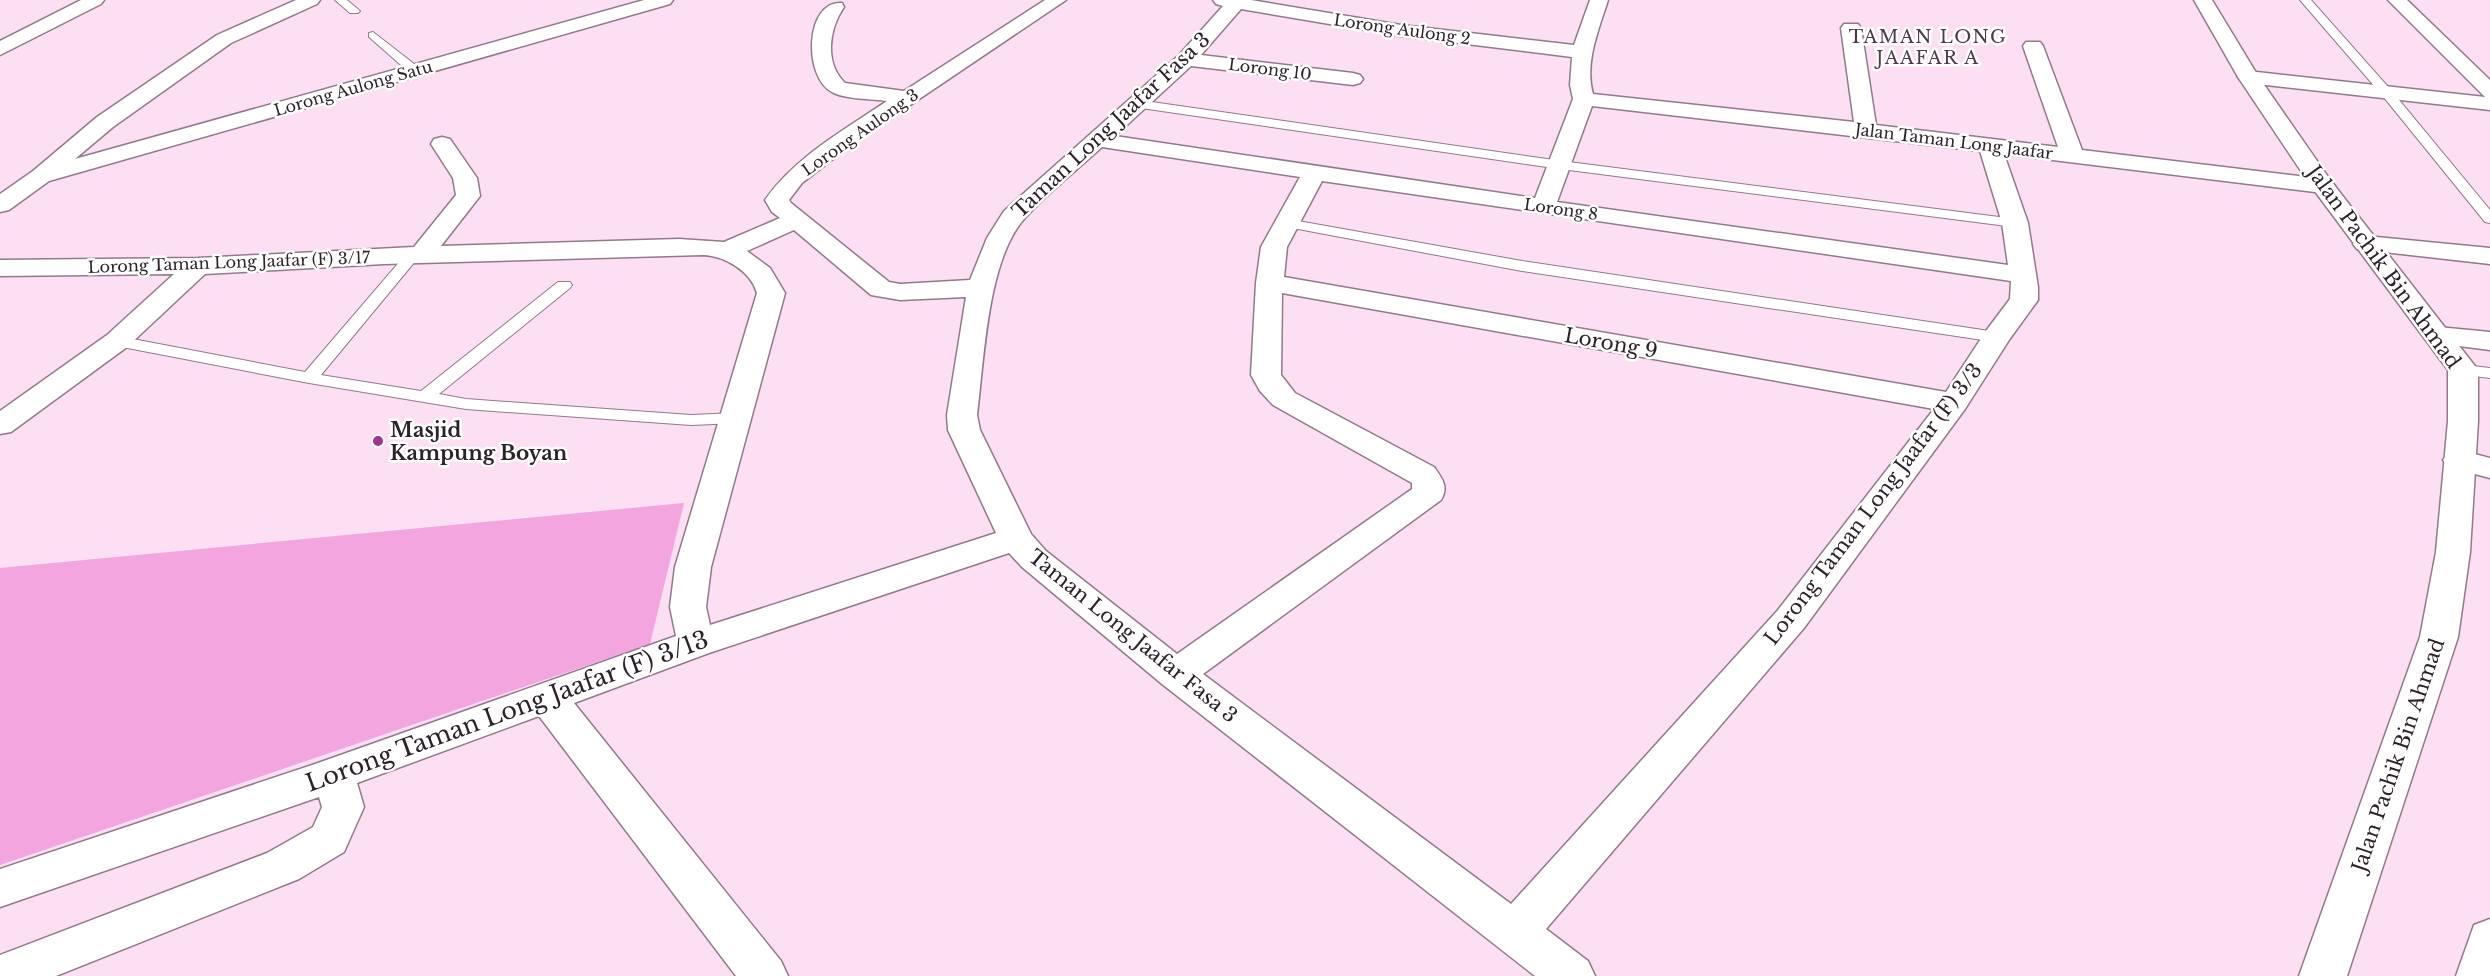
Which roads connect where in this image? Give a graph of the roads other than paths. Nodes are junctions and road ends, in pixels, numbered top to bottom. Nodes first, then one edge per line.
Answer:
1 (95, 0) edge
2 (311, 0) edge
3 (340, 0) edge
4 (664, 0) edge
5 (1056, 0) edge
6 (1599, 0) edge
7 (2203, 0) edge
8 (2305, 0) edge
9 (2397, 0) edge
10 (1229, 1) edge
11 (835, 7) dead end
12 (354, 11) dead end
13 (1851, 28) dead end
14 (373, 35) dead end
15 (2033, 46) dead end
16 (0, 49) edge
17 (1582, 52) junction
18 (1186, 59) junction
19 (414, 70) junction
20 (2248, 77) junction
21 (1353, 79) dead end
22 (2386, 92) junction
23 (2490, 92) edge
24 (908, 98) junction
25 (1584, 99) junction
26 (1138, 104) junction
27 (2490, 104) edge
28 (1866, 130) junction
29 (1099, 140) junction
30 (442, 144) dead end
31 (1990, 145) junction
32 (2073, 156) junction
33 (1561, 165) junction
34 (1314, 173) junction
35 (41, 176) junction
36 (2323, 186) junction
37 (0, 206) edge
38 (1543, 207) junction
39 (2490, 219) edge
40 (797, 220) junction
41 (1287, 223) junction
42 (2015, 223) junction
43 (2366, 244) junction
44 (726, 251) junction
45 (417, 256) junction
46 (2490, 256) edge
47 (0, 267) edge
48 (198, 267) junction
49 (2022, 275) junction
50 (1269, 283) junction
51 (564, 285) dead end
52 (980, 288) junction
53 (2438, 336) junction
54 (1996, 337) junction
55 (117, 341) junction
56 (2490, 342) edge
57 (2476, 371) edge
58 (309, 378) junction
59 (425, 397) junction
60 (1954, 403) junction
61 (736, 418) junction
62 (0, 425) edge
63 (2459, 460) junction
64 (2490, 468) edge
65 (1016, 539) junction
66 (696, 643) junction
67 (1176, 674) junction
68 (547, 697) junction
69 (333, 775) junction
70 (0, 888) edge
71 (1515, 932) junction
72 (2490, 940) edge
73 (1, 976) edge
74 (764, 976) edge
75 (1570, 976) edge
76 (2323, 976) edge
77 (2480, 976) edge

1 - 16 street
2 - 35 street
3 - 12 lane
4 - 19 street, Lorong Aulong Satu
5 - 24 street, Lorong Aulong 3
6 - 17 street
7 - 20 street, Jalan Pachik Bin Ahmad
8 - 22 lane
9 - 23 street
10 - 17 street, Lorong Aulong 2
10 - 18 street, Taman Long Jaafar Fasa 3
11 - 24 street
13 - 28 street
14 - 19 lane
15 - 32 street
17 - 25 street
18 - 21 street, Lorong 10
18 - 26 street, Taman Long Jaafar Fasa 3
19 - 35 street, Lorong Aulong Satu
20 - 22 street
20 - 36 street, Jalan Pachik Bin Ahmad
22 - 27 street
22 - 39 lane
24 - 40 street, Lorong Aulong 3
25 - 28 street, Jalan Taman Long Jaafar
25 - 33 street
26 - 29 street, Taman Long Jaafar Fasa 3
26 - 33 lane
28 - 31 street, Jalan Taman Long Jaafar
29 - 34 street, Lorong 8
29 - 52 street, Taman Long Jaafar Fasa 3
30 - 45 street
31 - 32 street, Jalan Taman Long Jaafar
31 - 42 street, Lorong Taman Long Jaafar (F) 3/3
32 - 36 street, Jalan Taman Long Jaafar
33 - 38 street
33 - 42 lane
34 - 38 street, Lorong 8
34 - 41 street
35 - 37 street
36 - 43 street, Jalan Pachik Bin Ahmad
38 - 49 street, Lorong 8
40 - 44 street
40 - 52 street, Lorong Aulong 3
41 - 50 street
41 - 54 lane
42 - 49 street, Lorong Taman Long Jaafar (F) 3/3
43 - 46 street
43 - 53 street, Jalan Pachik Bin Ahmad
44 - 45 street, Lorong Taman Long Jaafar (F) 3/17
44 - 61 street, Lorong Taman Long Jaafar (F) 3/17
45 - 48 street, Lorong Taman Long Jaafar (F) 3/17
45 - 58 lane
47 - 48 street, Lorong Taman Long Jaafar (F) 3/17
48 - 55 street
49 - 54 street, Lorong Taman Long Jaafar (F) 3/3
50 - 60 street, Lorong 9
50 - 67 street
51 - 59 lane
52 - 65 street, Taman Long Jaafar Fasa 3
53 - 56 street
53 - 57 street, Jalan Pachik Bin Ahmad
54 - 60 street, Lorong Taman Long Jaafar (F) 3/3
55 - 58 lane
55 - 62 street
57 - 63 street, Jalan Pachik Bin Ahmad
58 - 59 lane
59 - 61 lane
60 - 71 street, Lorong Taman Long Jaafar (F) 3/3
61 - 66 street, Lorong Taman Long Jaafar (F) 3/17
63 - 64 street
63 - 76 street, Jalan Pachik Bin Ahmad
65 - 66 street, Lorong Taman Long Jaafar (F) 3/13
65 - 67 street, Taman Long Jaafar Fasa 3
66 - 68 street, Lorong Taman Long Jaafar (F) 3/13
67 - 71 street, Taman Long Jaafar Fasa 3
68 - 69 street, Lorong Taman Long Jaafar (F) 3/13
68 - 74 street
69 - 70 street, Lorong Taman Long Jaafar (F) 3/13
69 - 73 street
71 - 75 street, Taman Long Jaafar Fasa 3
72 - 77 street

